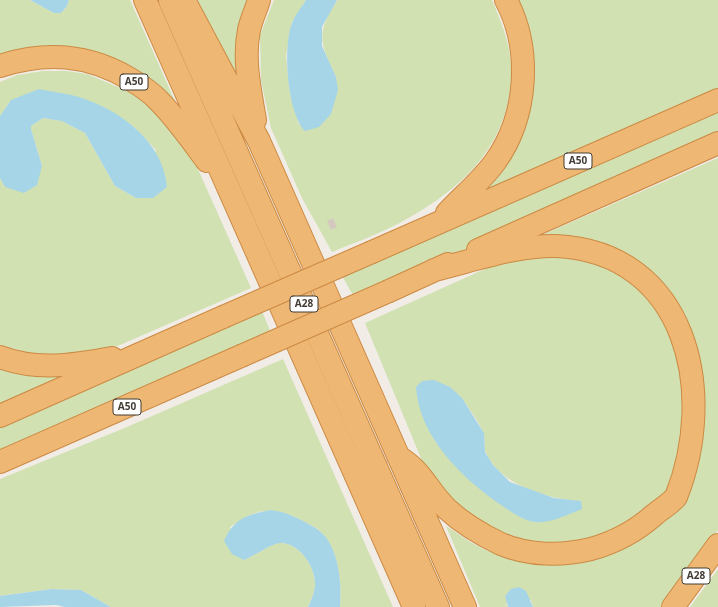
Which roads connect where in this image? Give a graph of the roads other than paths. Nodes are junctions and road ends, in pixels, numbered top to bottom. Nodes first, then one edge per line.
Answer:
1 (145, 0) edge
2 (169, 0) edge
3 (184, 0) edge
4 (259, 0) edge
5 (506, 0) edge
6 (0, 66) edge
7 (718, 100) edge
8 (259, 141) junction
9 (718, 143) edge
10 (227, 185) junction
11 (438, 222) junction
12 (434, 270) junction
13 (148, 351) junction
14 (0, 357) edge
15 (0, 416) edge
16 (398, 456) junction
17 (0, 462) edge
18 (718, 545) edge
19 (414, 607) edge
20 (438, 607) edge
21 (465, 607) edge
22 (674, 607) edge

1 - 10 highway, A28
2 - 20 highway, A28
3 - 8 highway, A28
4 - 8 highway, A28
5 - 11 highway
6 - 10 highway, A50
7 - 11 highway, A50
8 - 16 highway, A28
9 - 12 highway, A50
10 - 19 highway, A28
11 - 13 highway, A50, bridge
12 - 16 highway, A50
12 - 17 highway, A50, bridge
13 - 14 highway, A50
13 - 15 highway, A50
16 - 21 highway, A28
18 - 22 highway, A28

